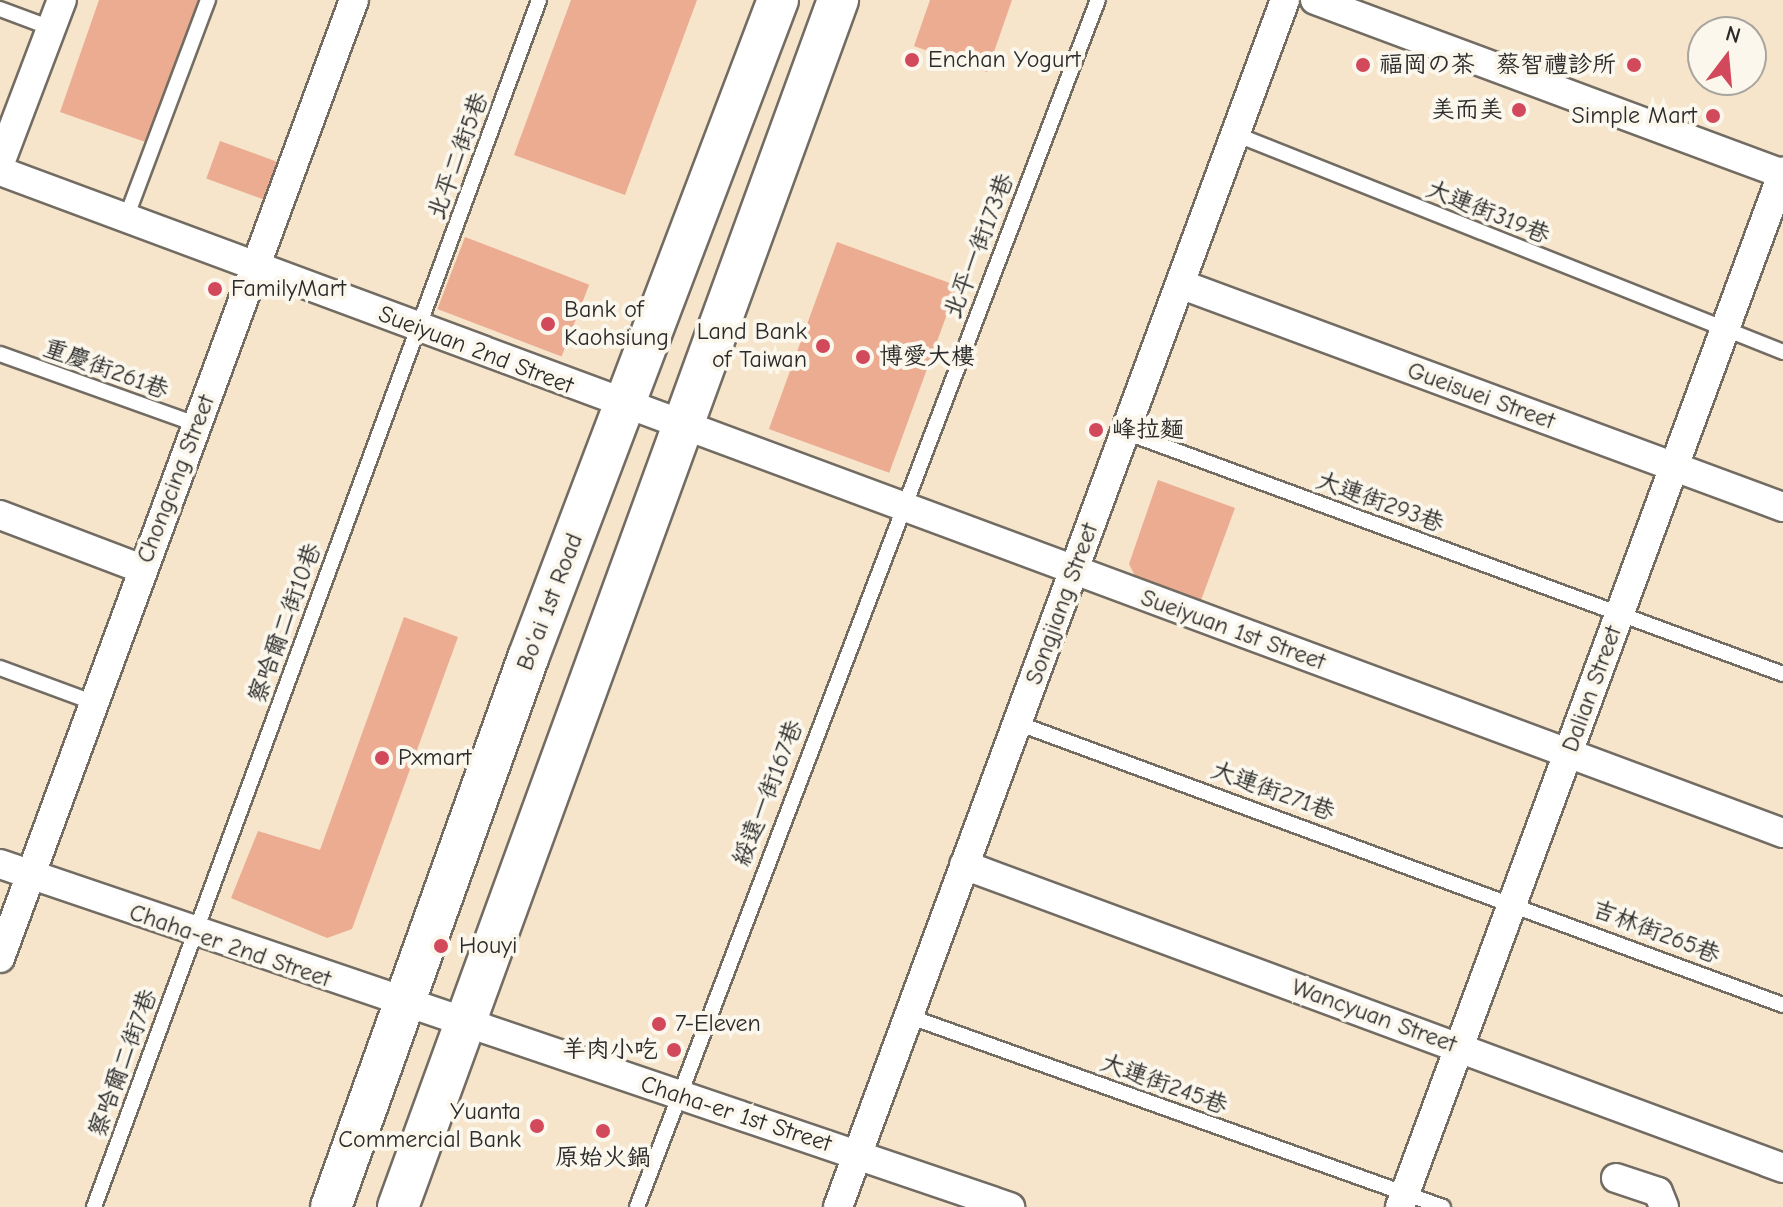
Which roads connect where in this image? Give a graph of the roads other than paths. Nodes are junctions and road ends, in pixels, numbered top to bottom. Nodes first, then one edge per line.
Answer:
1 (62, 0) edge
2 (208, 0) edge
3 (354, 0) edge
4 (539, 0) edge
5 (778, 0) edge
6 (838, 0) edge
7 (1098, 0) edge
8 (1285, 0) edge
9 (1315, 0) edge
10 (0, 9) edge
11 (51, 28) junction
12 (1235, 134) junction
13 (0, 163) edge
14 (0, 171) edge
15 (1783, 173) edge
16 (126, 218) junction
17 (255, 266) junction
18 (1180, 284) junction
19 (418, 328) junction
20 (1724, 331) junction
21 (1783, 352) edge
22 (0, 354) edge
23 (624, 405) junction
24 (198, 425) junction
25 (683, 428) junction
26 (1125, 432) junction
27 (1674, 467) junction
28 (1783, 507) edge
29 (902, 508) junction
30 (0, 515) edge
31 (142, 569) junction
32 (1073, 571) junction
33 (1620, 614) junction
34 (0, 668) edge
35 (1783, 674) edge
36 (92, 702) junction
37 (1017, 723) junction
38 (1568, 753) junction
39 (1783, 833) edge
40 (0, 864) edge
41 (964, 865) junction
42 (34, 877) junction
43 (1514, 900) junction
44 (193, 933) junction
45 (0, 958) edge
46 (1783, 1005) edge
47 (405, 1007) junction
48 (908, 1016) junction
49 (461, 1026) junction
50 (1459, 1048) junction
51 (676, 1095) junction
52 (858, 1152) junction
53 (1783, 1168) edge
54 (1616, 1178) dead end
55 (1403, 1200) edge
56 (94, 1207) edge
57 (331, 1207) edge
58 (398, 1207) edge
59 (637, 1207) edge
60 (838, 1207) edge
61 (1010, 1207) edge
62 (1443, 1207) edge
63 (1664, 1207) edge

1 - 11 street
2 - 16 lane
3 - 17 street, Chongcing Street
4 - 19 lane, 北平二街5巷
5 - 23 main road, Bo'ai 1st Road
6 - 25 main road
7 - 29 lane, 北平一街173巷
8 - 12 street, Songjiang Street
9 - 15 street
10 - 11 lane
11 - 13 street
12 - 18 street, Songjiang Street
12 - 20 lane, 大連街319巷
14 - 16 street, Sueiyuan 2nd Street
15 - 20 street, Dalian Street
16 - 17 street, Sueiyuan 2nd Street
17 - 19 street, Sueiyuan 2nd Street
17 - 24 street, Chongcing Street
18 - 26 street, Songjiang Street
18 - 27 street, Gueisuei Street
19 - 23 street, Sueiyuan 2nd Street
19 - 44 lane, 察哈爾二街10巷
20 - 21 lane, 大連街319巷
20 - 27 street, Dalian Street
22 - 24 lane, 重慶街261巷
23 - 25 street, Sueiyuan 2nd Street
23 - 47 main road, Bo'ai 1st Road
24 - 31 street, Chongcing Street
25 - 29 street, Sueiyuan 1st Street
25 - 49 main road
26 - 32 street, Songjiang Street
26 - 33 lane, 大連街293巷
27 - 28 street, Gueisuei Street
27 - 33 street, Dalian Street
29 - 32 street, Sueiyuan 1st Street
29 - 51 lane, 綏遠一街167巷
30 - 31 street
31 - 36 street, Chongcing Street
32 - 37 street, Songjiang Street
32 - 38 street, Sueiyuan 1st Street
33 - 35 lane, 大連街293巷
33 - 38 street, Dalian Street
34 - 36 lane
36 - 42 street, Chongcing Street
37 - 41 street, Songjiang Street
37 - 43 lane, 大連街271巷
38 - 39 street, Sueiyuan 1st Street
38 - 43 street, Dalian Street
40 - 42 street, Chaha-er 2nd Street
41 - 48 street, Songjiang Street
41 - 50 street, Wancyuan Street
42 - 44 street, Chaha-er 2nd Street
42 - 45 street, Chongcing Street
43 - 46 lane, 吉林街265巷
43 - 50 street, Dalian Street
44 - 47 street, Chaha-er 2nd Street
44 - 56 lane, 察哈爾二街7巷
47 - 49 street, Chaha-er 2nd Street
47 - 57 main road, Bo'ai 1st Road
48 - 52 street, Songjiang Street
48 - 55 lane, 大連街245巷
49 - 51 street, Chaha-er 1st Street
49 - 58 main road
50 - 53 street, Wancyuan Street
50 - 55 street, Dalian Street
51 - 52 street, Chaha-er 1st Street
51 - 59 lane, 綏遠一街167巷
52 - 60 street, Songjiang Street
52 - 61 street, Chaha-er 1st Street
54 - 63 street
55 - 62 lane, 大連街245巷

